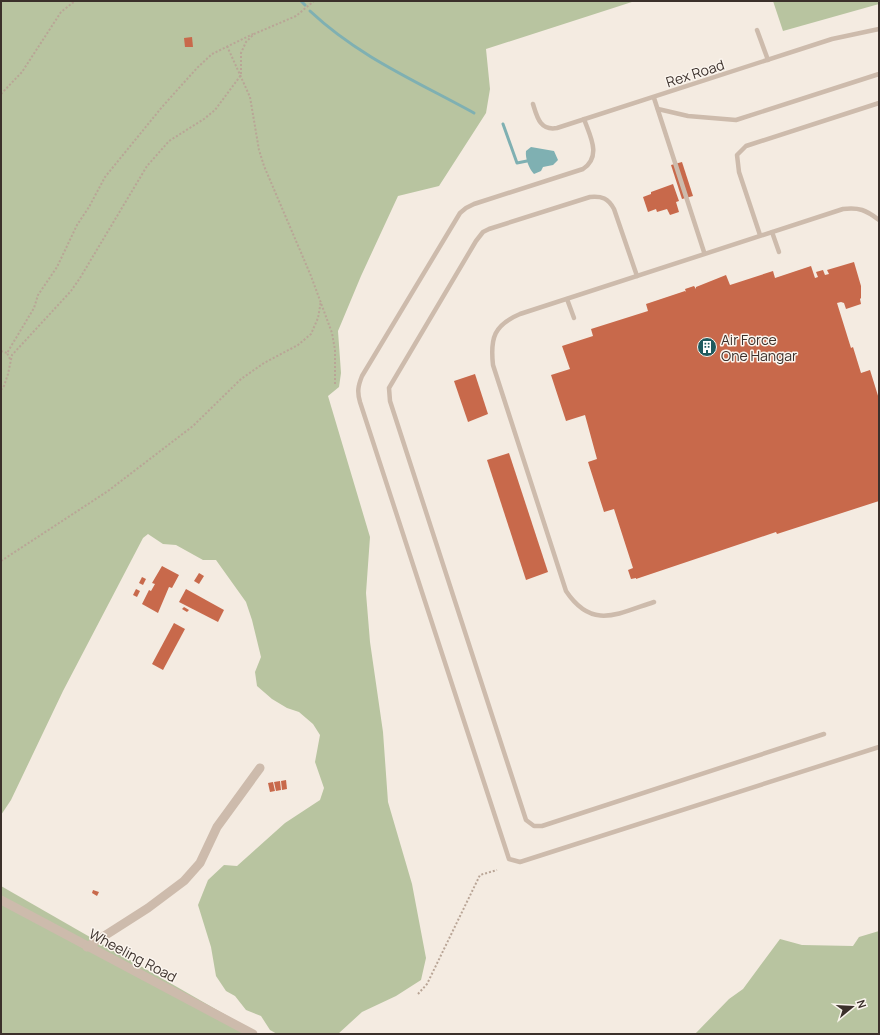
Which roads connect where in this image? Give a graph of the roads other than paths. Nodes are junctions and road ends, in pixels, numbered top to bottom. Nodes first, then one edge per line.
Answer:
1 (879, 29) edge
2 (757, 30) dead end
3 (768, 60) junction
4 (879, 74) edge
5 (654, 98) junction
6 (879, 103) edge
7 (533, 104) dead end
8 (658, 109) junction
9 (584, 119) junction
10 (879, 220) edge
11 (772, 232) junction
12 (760, 236) junction
13 (704, 252) junction
14 (779, 252) dead end
15 (637, 276) junction
16 (567, 298) junction
17 (574, 318) dead end
18 (654, 602) dead end
19 (824, 734) dead end
20 (879, 746) edge
21 (260, 768) dead end
22 (1, 900) edge
23 (87, 947) junction
24 (253, 1034) edge

1 - 3 lane, Rex Road
2 - 3 lane
3 - 5 lane, Rex Road
4 - 8 lane
5 - 8 lane
5 - 9 lane, Rex Road
6 - 12 lane
7 - 9 lane, Rex Road
8 - 13 lane
9 - 20 lane
10 - 11 lane
11 - 12 lane
11 - 14 lane
12 - 13 lane
13 - 15 lane
15 - 16 lane
15 - 19 lane
16 - 17 lane
16 - 18 lane
21 - 23 street
22 - 23 street, Wheeling Road
23 - 24 street, Wheeling Road

